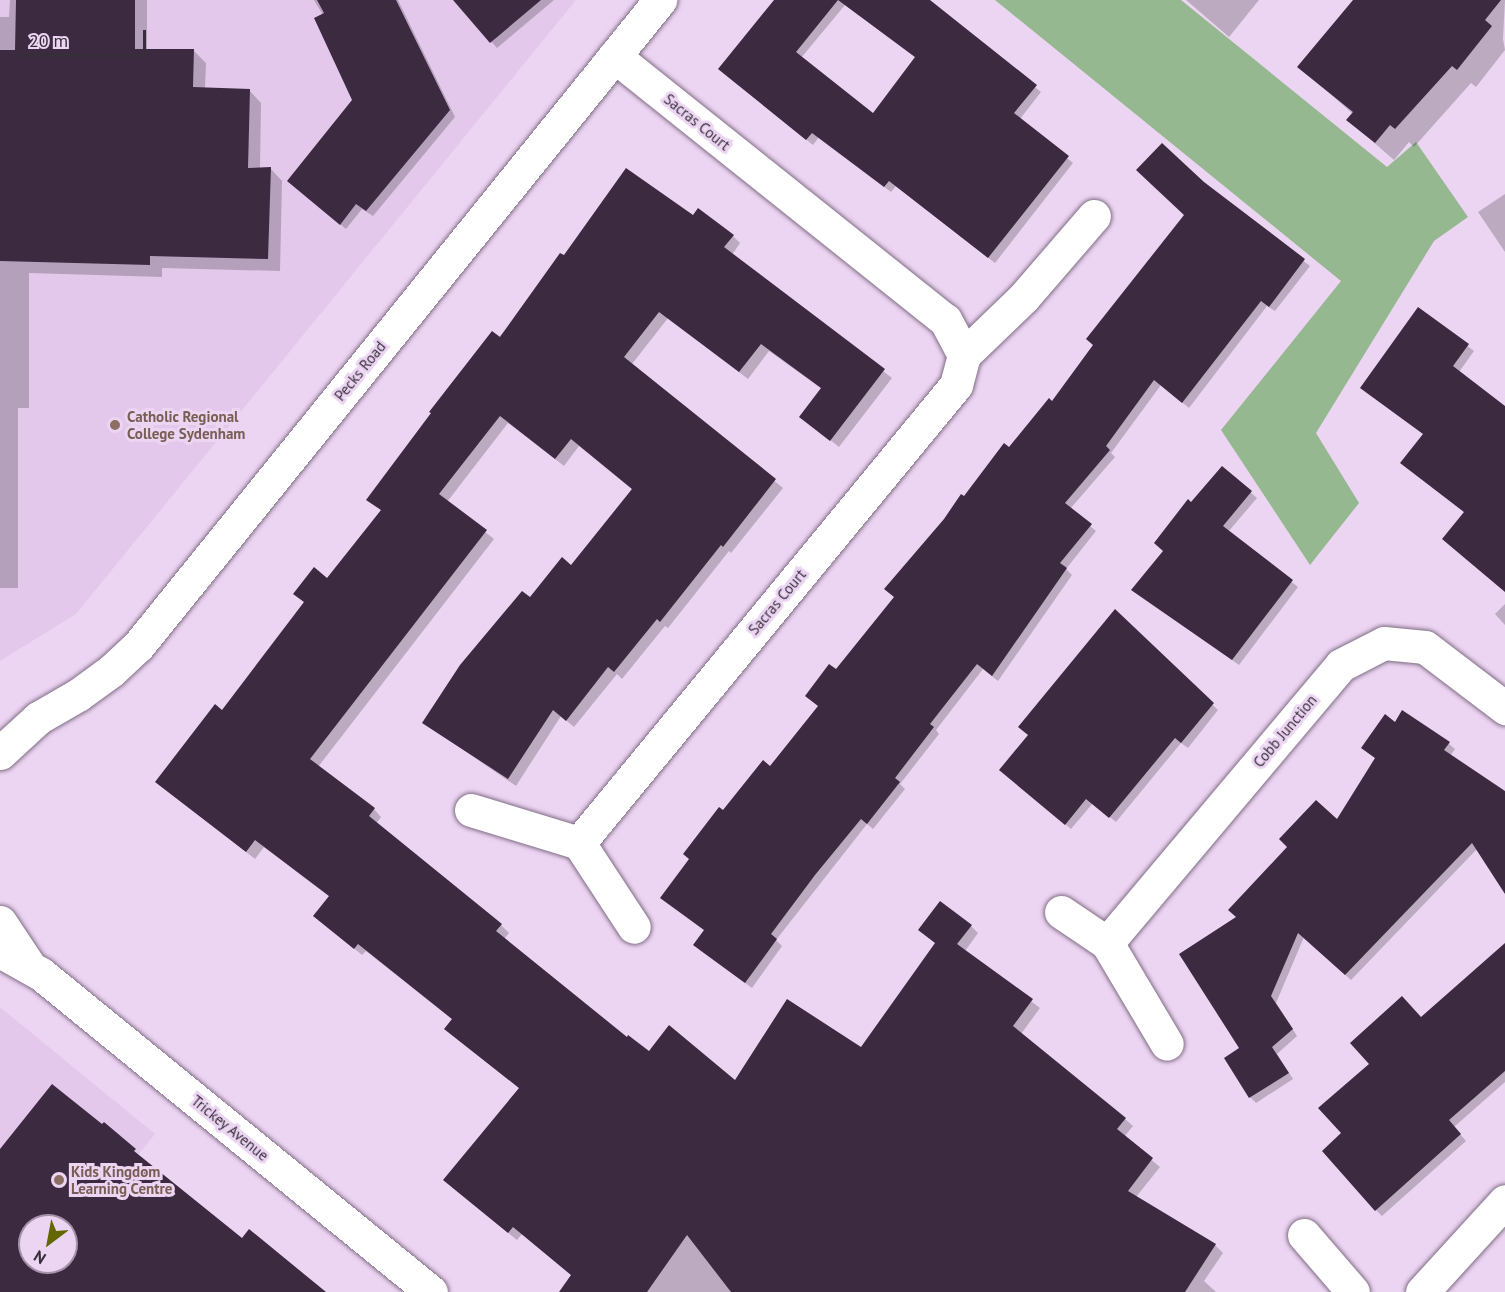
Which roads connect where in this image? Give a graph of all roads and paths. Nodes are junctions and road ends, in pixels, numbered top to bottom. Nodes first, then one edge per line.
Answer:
1 (660, 0) edge
2 (614, 56) junction
3 (1094, 216) dead end
4 (964, 355) junction
5 (1505, 708) edge
6 (38, 718) junction
7 (0, 726) edge
8 (0, 753) edge
9 (471, 810) dead end
10 (579, 843) junction
11 (1061, 912) dead end
12 (0, 922) edge
13 (634, 927) dead end
14 (1107, 943) junction
15 (14, 958) edge
16 (1167, 1044) dead end
17 (1505, 1201) edge
18 (1304, 1235) dead end
19 (431, 1292) edge
20 (1353, 1292) edge
21 (1422, 1292) edge

1 - 2 street, Pecks Road
2 - 4 street, Sacras Court
2 - 6 street, Pecks Road
3 - 4 street
4 - 10 street, Sacras Court
5 - 14 street, Cobb Junction
6 - 7 street, Pecks Road
6 - 8 street, Pecks Road
9 - 10 street
10 - 13 street
11 - 14 street
12 - 15 street, Trickey Avenue
14 - 16 street
15 - 19 street, Trickey Avenue
17 - 21 street
18 - 20 street

